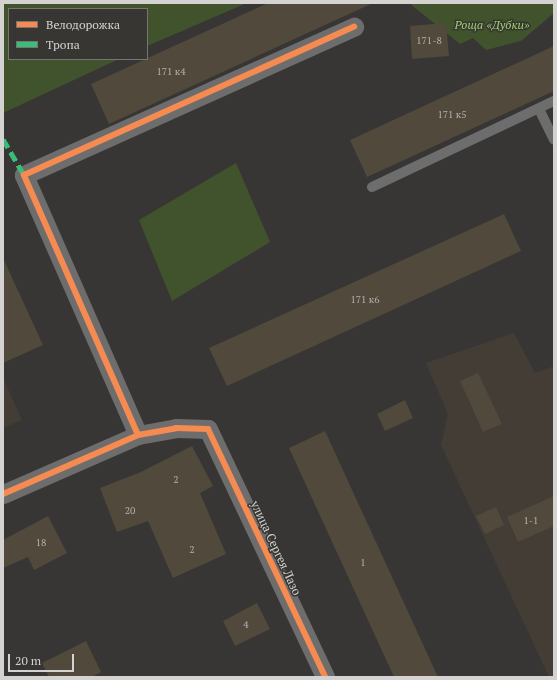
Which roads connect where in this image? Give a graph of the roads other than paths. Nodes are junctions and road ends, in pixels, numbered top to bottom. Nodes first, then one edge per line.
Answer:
1 (354, 28) dead end
2 (554, 101) edge
3 (539, 109) junction
4 (554, 140) edge
5 (372, 187) dead end
6 (138, 435) junction
7 (3, 494) edge
8 (324, 677) edge

1 - 6 street
2 - 3 lane
3 - 4 lane
3 - 5 lane
6 - 7 street
6 - 8 street, улица Сергея Лазо

